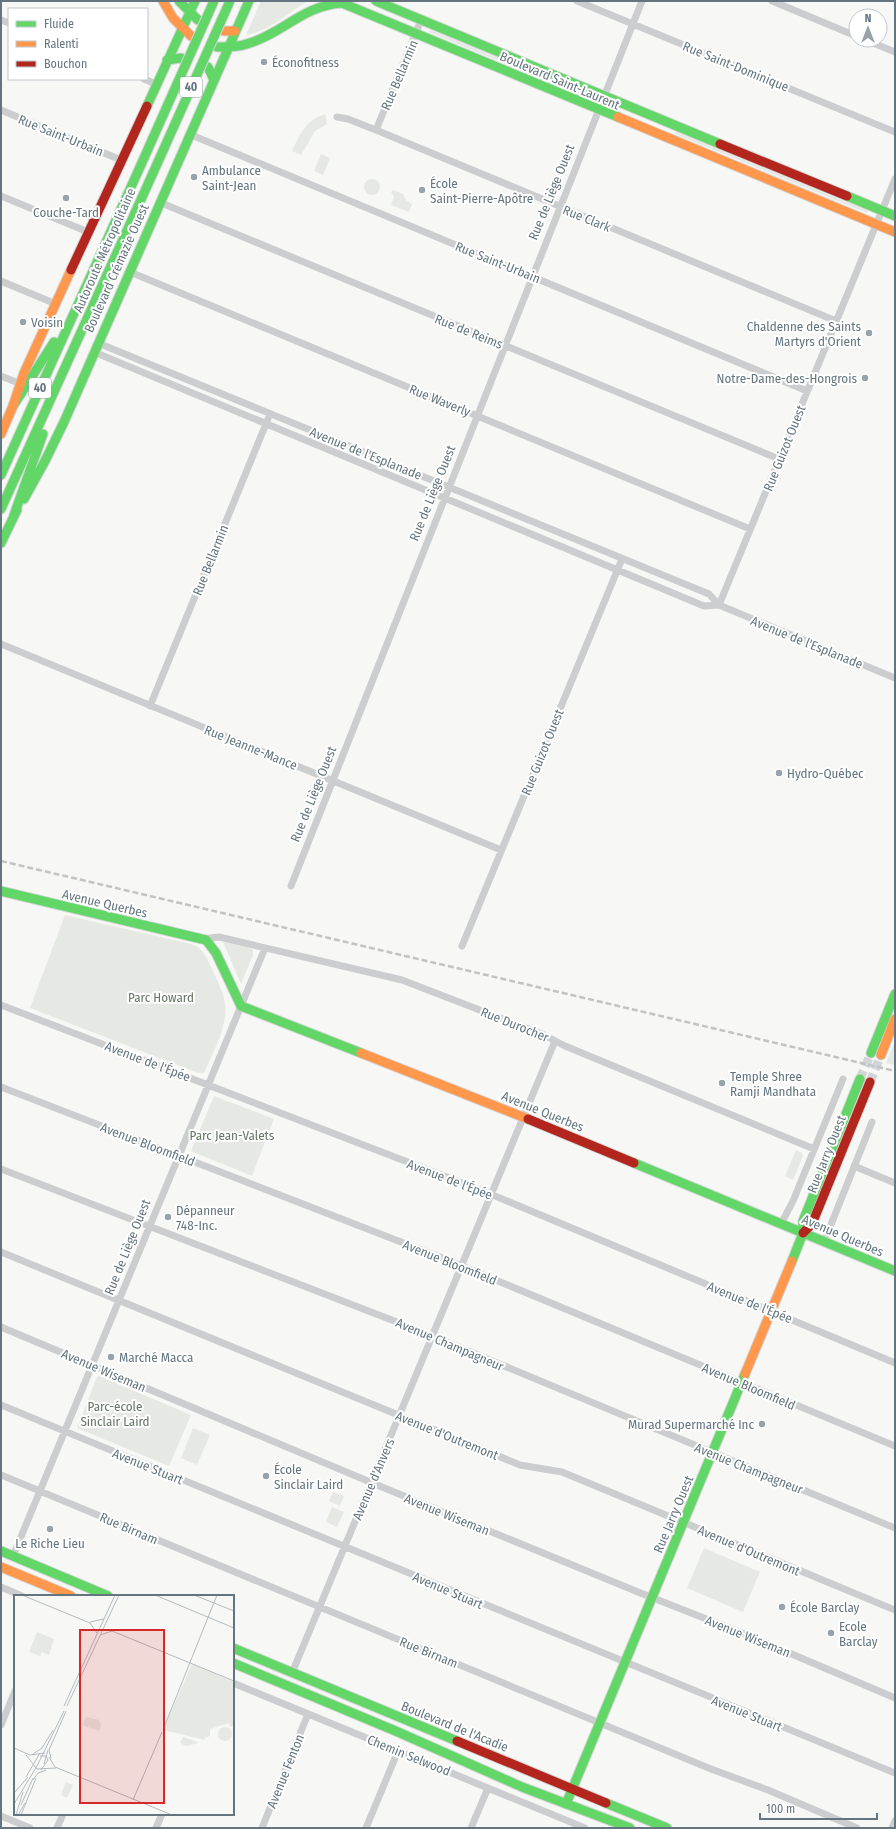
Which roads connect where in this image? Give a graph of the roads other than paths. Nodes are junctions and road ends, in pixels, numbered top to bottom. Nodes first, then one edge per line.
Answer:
1 (163, 1) edge
2 (179, 1) edge
3 (195, 1) edge
4 (214, 1) edge
5 (230, 1) edge
6 (249, 1) edge
7 (376, 1) edge
8 (577, 1) edge
9 (642, 1) edge
10 (772, 1) edge
11 (189, 13) junction
12 (198, 20) dead end
13 (422, 20) junction
14 (632, 24) junction
15 (182, 28) junction
16 (224, 31) dead end
17 (235, 31) junction
18 (848, 33) edge
19 (416, 34) junction
20 (191, 36) dead end
21 (217, 47) dead end
22 (228, 48) junction
23 (885, 48) edge
24 (895, 52) edge
25 (181, 58) dead end
26 (167, 60) junction
27 (208, 67) dead end
28 (146, 80) edge
29 (214, 80) junction
30 (156, 84) junction
31 (604, 95) junction
32 (598, 109) junction
33 (1, 110) edge
34 (337, 117) dead end
35 (376, 130) junction
36 (895, 132) edge
37 (189, 134) junction
38 (121, 160) junction
39 (895, 179) edge
40 (1, 196) edge
41 (159, 202) junction
42 (559, 206) junction
43 (882, 210) junction
44 (895, 216) edge
45 (876, 224) junction
46 (88, 232) junction
47 (895, 232) edge
48 (130, 272) junction
49 (532, 276) junction
50 (1, 281) edge
51 (79, 302) junction
52 (56, 304) junction
53 (836, 321) junction
54 (98, 343) junction
55 (504, 346) junction
56 (73, 350) junction
57 (94, 352) junction
58 (1, 376) edge
59 (21, 384) junction
60 (807, 391) junction
61 (13, 406) junction
62 (271, 414) junction
63 (477, 415) junction
64 (266, 424) junction
65 (1, 434) edge
66 (779, 459) junction
67 (1, 475) edge
68 (448, 487) junction
69 (444, 498) junction
70 (1, 509) edge
71 (14, 515) junction
72 (750, 529) junction
73 (1, 543) edge
74 (622, 559) junction
75 (617, 570) junction
76 (718, 605) junction
77 (1, 644) edge
78 (895, 678) edge
79 (150, 706) junction
80 (332, 781) junction
81 (501, 850) junction
82 (291, 886) dead end
83 (1, 892) edge
84 (203, 939) junction
85 (462, 946) dead end
86 (265, 948) junction
87 (895, 994) edge
88 (1, 1005) edge
89 (241, 1006) junction
90 (895, 1019) edge
91 (555, 1041) junction
92 (871, 1053) tunnel mouth
93 (880, 1055) tunnel mouth
94 (843, 1079) dead end
95 (860, 1080) tunnel mouth
96 (870, 1082) tunnel mouth
97 (208, 1084) junction
98 (1, 1087) edge
99 (523, 1117) junction
100 (872, 1122) dead end
101 (814, 1149) junction
102 (179, 1156) junction
103 (854, 1166) junction
104 (1, 1169) edge
105 (895, 1183) edge
106 (490, 1194) junction
107 (781, 1224) junction
108 (150, 1226) junction
109 (803, 1233) junction
110 (824, 1242) junction
111 (1, 1252) edge
112 (461, 1266) junction
113 (895, 1271) edge
114 (119, 1300) junction
115 (771, 1311) junction
116 (1, 1327) edge
117 (432, 1336) junction
118 (895, 1362) edge
119 (92, 1365) junction
120 (741, 1383) junction
121 (1, 1405) edge
122 (399, 1416) junction
123 (65, 1432) junction
124 (895, 1446) edge
125 (712, 1452) junction
126 (1, 1475) edge
127 (372, 1482) junction
128 (40, 1491) junction
129 (683, 1522) junction
130 (895, 1528) edge
131 (344, 1547) junction
132 (1, 1551) edge
133 (13, 1556) junction
134 (1, 1567) edge
135 (1, 1587) edge
136 (20, 1595) edge
137 (69, 1595) edge
138 (106, 1595) edge
139 (652, 1598) junction
140 (319, 1607) junction
141 (895, 1610) edge
142 (234, 1648) edge
143 (234, 1663) edge
144 (625, 1663) junction
145 (292, 1673) junction
146 (234, 1683) edge
147 (14, 1693) edge
148 (895, 1698) edge
149 (308, 1714) junction
150 (600, 1723) junction
151 (1, 1725) edge
152 (398, 1751) junction
153 (895, 1773) edge
154 (488, 1788) junction
155 (573, 1789) junction
156 (566, 1804) junction
157 (63, 1815) edge
158 (162, 1815) edge
159 (1, 1816) edge
160 (895, 1821) edge
161 (581, 1827) edge
162 (30, 1828) edge
163 (57, 1828) edge
164 (156, 1828) edge
165 (262, 1828) edge
166 (366, 1828) edge
167 (471, 1828) edge
168 (630, 1828) edge
169 (667, 1828) edge
170 (857, 1828) edge
171 (892, 1828) edge

1 - 15 main road
2 - 11 main road
3 - 11 main road
4 - 51 main road, Autoroute Métropolitaine / 40, bridge
5 - 56 main road, Autoroute Métropolitaine / 40, bridge
6 - 17 main road, Boulevard Crémazie Ouest
7 - 13 main road, Boulevard Saint-Laurent
8 - 14 street, Rue Saint-Dominique
9 - 14 street, Rue de Liège Ouest
10 - 18 street
11 - 12 main road
11 - 15 main road
13 - 19 street, Rue Bellarmin
13 - 31 main road, Boulevard Saint-Laurent
14 - 31 street, Rue de Liège Ouest
14 - 36 street, Rue Saint-Dominique
15 - 20 main road
15 - 26 main road
16 - 17 main road
17 - 22 main road, Boulevard Crémazie Ouest
19 - 22 main road, Boulevard Saint-Laurent
19 - 32 main road, Boulevard Saint-Laurent
19 - 35 street, Rue Bellarmin
21 - 22 main road, Boulevard Saint-Laurent
22 - 29 main road, Boulevard Crémazie Ouest
23 - 24 street
25 - 26 main road
26 - 30 main road
27 - 29 main road
28 - 30 street
29 - 37 main road, Boulevard Crémazie Ouest
30 - 38 main road
31 - 32 street, Rue de Liège Ouest
31 - 43 main road, Boulevard Saint-Laurent
32 - 42 street, Rue de Liège Ouest
32 - 45 main road, Boulevard Saint-Laurent
33 - 38 street, Rue Saint-Urbain
34 - 35 street, Rue Clark
35 - 42 street, Rue Clark
37 - 41 main road, Boulevard Crémazie Ouest
37 - 49 street, Rue Saint-Urbain
38 - 46 main road
39 - 43 street, Rue Guizot Ouest
40 - 46 street
41 - 48 main road, Boulevard Crémazie Ouest
41 - 55 street, Rue de Reims
42 - 49 street, Rue de Liège Ouest
42 - 53 street, Rue Clark
43 - 44 main road, Boulevard Saint-Laurent
43 - 45 street, Rue Guizot Ouest
45 - 47 main road, Boulevard Saint-Laurent
45 - 53 street, Rue Guizot Ouest
46 - 52 main road
48 - 54 main road, Boulevard Crémazie Ouest
48 - 63 street, Rue Waverly
49 - 55 street, Rue de Liège Ouest
49 - 60 street, Rue Saint-Urbain
50 - 52 street
51 - 61 main road
51 - 67 main road, Autoroute Métropolitaine / 40
52 - 59 main road
53 - 60 street, Rue Guizot Ouest
54 - 57 main road, Boulevard Crémazie Ouest
54 - 62 street, Avenue de l'Esplanade
55 - 63 street, Rue de Liège Ouest
55 - 66 street, Rue de Reims
56 - 70 main road, Autoroute Métropolitaine / 40
56 - 71 main road
57 - 64 street, Avenue de l'Esplanade
57 - 71 main road, Boulevard Crémazie Ouest
58 - 59 street
59 - 61 main road
60 - 66 street, Rue Guizot Ouest
61 - 65 main road
62 - 64 street, Rue Bellarmin
62 - 68 street, Avenue de l'Esplanade
63 - 68 street, Rue de Liège Ouest
63 - 72 street, Rue Waverly
64 - 69 street, Avenue de l'Esplanade
64 - 79 street, Rue Bellarmin
66 - 72 street, Rue Guizot Ouest
68 - 69 street, Rue de Liège Ouest
68 - 74 street, Avenue de l'Esplanade
69 - 75 street, Avenue de l'Esplanade
69 - 80 street, Rue de Liège Ouest
71 - 73 main road, Boulevard Crémazie Ouest
72 - 76 street, Rue Guizot Ouest
74 - 75 street, Rue Guizot Ouest
74 - 76 street, Avenue de l'Esplanade
75 - 76 street, Avenue de l'Esplanade
75 - 81 street, Rue Guizot Ouest
76 - 78 street, Avenue de l'Esplanade
77 - 79 street, Rue Jeanne-Mance
79 - 80 street, Rue Jeanne-Mance
80 - 81 street, Rue Jeanne-Mance
80 - 82 street, Rue de Liège Ouest
81 - 85 street, Rue Guizot Ouest
83 - 84 main road, Avenue Querbes
84 - 86 street, Rue Durocher
84 - 89 main road
86 - 89 street, Rue de Liège Ouest
86 - 91 street, Rue Durocher
87 - 92 main road
88 - 97 street, Avenue de l'Épée
89 - 97 street, Rue de Liège Ouest
89 - 99 main road, Avenue Querbes
90 - 93 main road
91 - 99 street, Avenue d'Anvers
91 - 101 street, Rue Durocher
94 - 101 street, Rue Jarry Ouest
95 - 109 main road, Rue Jarry Ouest
96 - 109 main road, Rue Jarry Ouest
97 - 102 street, Rue de Liège Ouest
97 - 106 street, Avenue de l'Épée
98 - 102 street, Avenue Bloomfield
99 - 106 street, Avenue d'Anvers
99 - 107 main road, Avenue Querbes
100 - 103 street
101 - 107 street, Rue Jarry Ouest
102 - 108 street, Rue de Liège Ouest
102 - 112 street, Avenue Bloomfield
103 - 105 street
103 - 110 street
104 - 108 street, Avenue Champagneur
106 - 112 street, Avenue d'Anvers
106 - 115 street, Avenue de l'Épée
107 - 109 main road, Avenue Querbes
108 - 114 street, Rue de Liège Ouest
108 - 117 street, Avenue Champagneur
109 - 110 main road, Avenue Querbes
109 - 115 main road, Rue Jarry Ouest
110 - 113 main road, Avenue Querbes
111 - 114 street, Avenue d'Outremont
112 - 117 street, Avenue d'Anvers
112 - 120 street, Avenue Bloomfield
114 - 119 street, Rue de Liège Ouest
114 - 122 street, Avenue d'Outremont
115 - 118 street, Avenue de l'Épée
115 - 120 main road, Rue Jarry Ouest
116 - 119 street, Avenue Wiseman
117 - 122 street, Avenue d'Anvers
117 - 125 street, Avenue Champagneur
119 - 123 street, Rue de Liège Ouest
119 - 127 street, Avenue Wiseman
120 - 124 street, Avenue Bloomfield
120 - 125 main road, Rue Jarry Ouest
121 - 123 street, Avenue Stuart
122 - 127 street, Avenue d'Anvers
122 - 129 street, Avenue d'Outremont
123 - 128 street, Rue de Liège Ouest
123 - 131 street, Avenue Stuart
125 - 129 main road, Rue Jarry Ouest
125 - 130 street, Avenue Champagneur
126 - 128 street, Rue Birnam
127 - 131 street, Avenue d'Anvers
127 - 139 street, Avenue Wiseman
128 - 133 street, Rue de Liège Ouest
128 - 140 street, Rue Birnam
129 - 139 main road, Rue Jarry Ouest
129 - 141 street, Avenue d'Outremont
131 - 140 street, Avenue d'Anvers
131 - 144 street, Avenue Stuart
132 - 133 main road
133 - 138 main road
134 - 137 main road
135 - 136 street
139 - 144 main road, Rue Jarry Ouest
139 - 148 street, Avenue Wiseman
140 - 145 street, Avenue d'Anvers
140 - 150 street, Rue Birnam
142 - 145 main road, Boulevard de l'Acadie
143 - 156 main road, Boulevard de l'Acadie
144 - 150 main road, Rue Jarry Ouest
144 - 153 street, Avenue Stuart
145 - 155 main road, Boulevard de l'Acadie
146 - 149 street, Chemin Selwood
147 - 151 street
149 - 152 street, Chemin Selwood
149 - 165 street, Avenue Fenton
150 - 155 main road, Rue Jarry Ouest
150 - 170 street, Rue Birnam
152 - 154 street, Chemin Selwood
152 - 166 street
154 - 161 street, Chemin Selwood
154 - 167 street
155 - 156 main road, Rue Jarry Ouest
155 - 169 main road, Boulevard de l'Acadie
156 - 168 main road, Boulevard de l'Acadie
157 - 163 street
158 - 164 street
159 - 162 street
160 - 171 street

